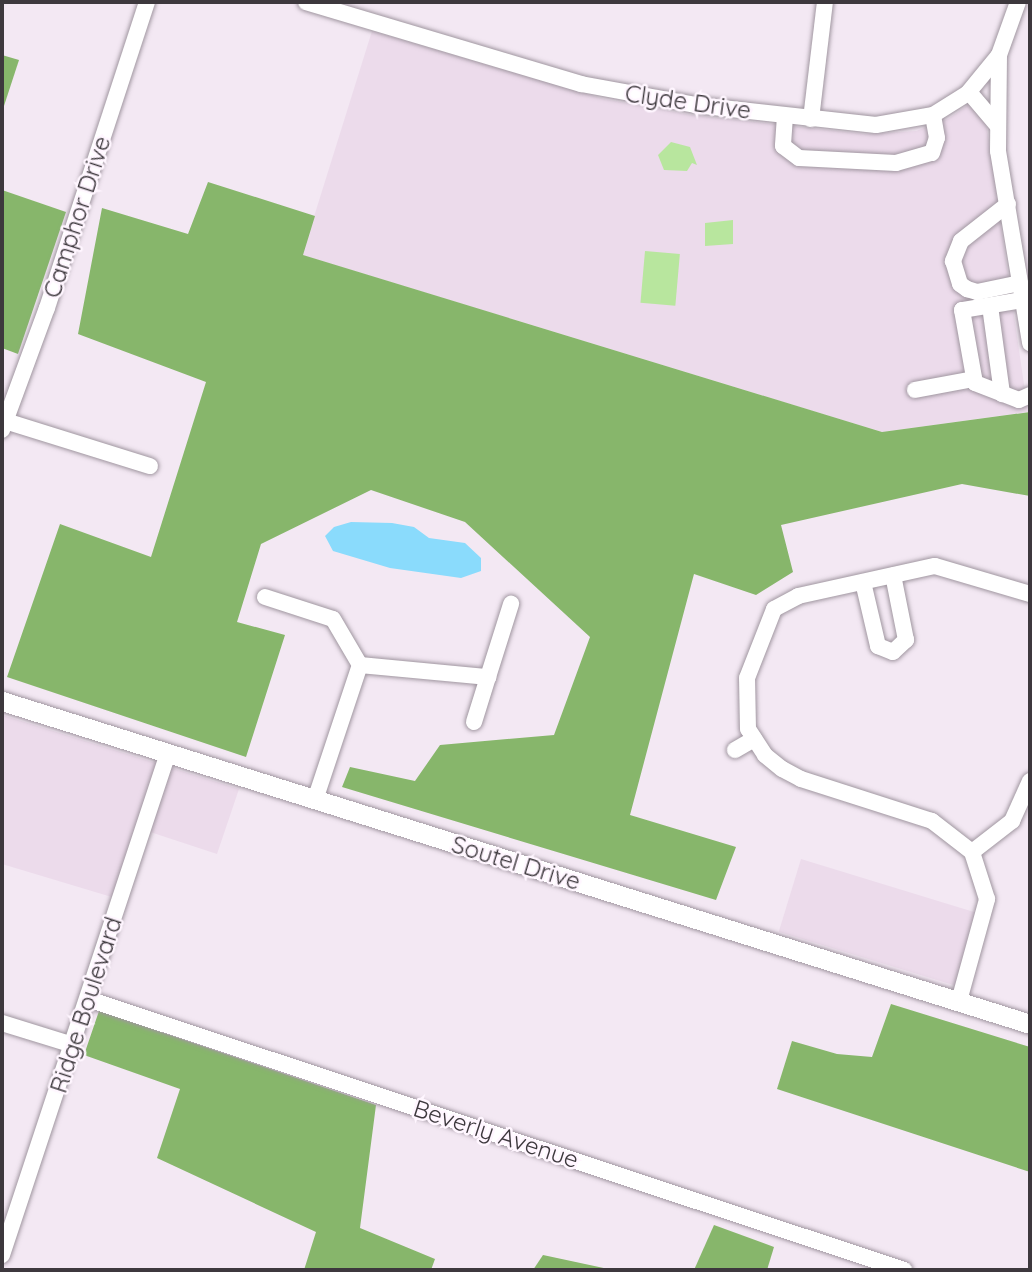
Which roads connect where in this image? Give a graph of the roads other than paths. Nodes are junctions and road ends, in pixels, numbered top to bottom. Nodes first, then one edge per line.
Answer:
1 (148, 2) edge
2 (306, 2) edge
3 (825, 2) edge
4 (1018, 2) edge
5 (999, 55) junction
6 (969, 92) junction
7 (933, 115) junction
8 (785, 116) junction
9 (811, 119) junction
10 (997, 125) junction
11 (1008, 204) junction
12 (1020, 283) junction
13 (1022, 300) junction
14 (990, 306) junction
15 (1030, 343) edge
16 (974, 379) junction
17 (915, 390) dead end
18 (1002, 394) junction
19 (1030, 395) edge
20 (3, 423) edge
21 (150, 466) dead end
22 (893, 575) junction
23 (863, 582) junction
24 (1030, 594) edge
25 (265, 597) dead end
26 (511, 604) dead end
27 (360, 665) junction
28 (488, 677) junction
29 (2, 701) edge
30 (474, 722) dead end
31 (754, 739) junction
32 (735, 750) dead end
33 (168, 753) junction
34 (1030, 781) edge
35 (316, 800) junction
36 (972, 852) junction
37 (88, 999) junction
38 (959, 1001) junction
39 (2, 1023) edge
40 (1030, 1024) edge
41 (73, 1045) junction
42 (2, 1255) edge
43 (904, 1270) edge

1 - 20 street, Camphor Drive
2 - 8 street, Clyde Drive
3 - 9 street
4 - 5 street, Clyde Drive
5 - 6 street, Clyde Drive
5 - 10 street
6 - 7 street, Clyde Drive
6 - 10 street
7 - 8 street
7 - 9 street, Clyde Drive
8 - 9 street, Clyde Drive
10 - 11 street
11 - 12 street
11 - 12 street
12 - 13 street
13 - 14 street
13 - 15 street
14 - 16 street
14 - 18 street
16 - 17 street
16 - 18 street
18 - 19 street
20 - 21 street
22 - 23 street
22 - 23 street
22 - 24 street
23 - 31 street
25 - 27 street
26 - 28 street
27 - 28 street
27 - 35 street
28 - 30 street
29 - 33 main road, Soutel Drive
31 - 32 street
31 - 36 street
33 - 35 main road, Soutel Drive
33 - 37 street, Ridge Boulevard
34 - 36 street
35 - 38 main road, Soutel Drive
36 - 38 street
37 - 41 street, Ridge Boulevard
37 - 43 street, Beverly Avenue
38 - 40 main road, Soutel Drive
39 - 41 street
41 - 42 street, Ridge Boulevard

